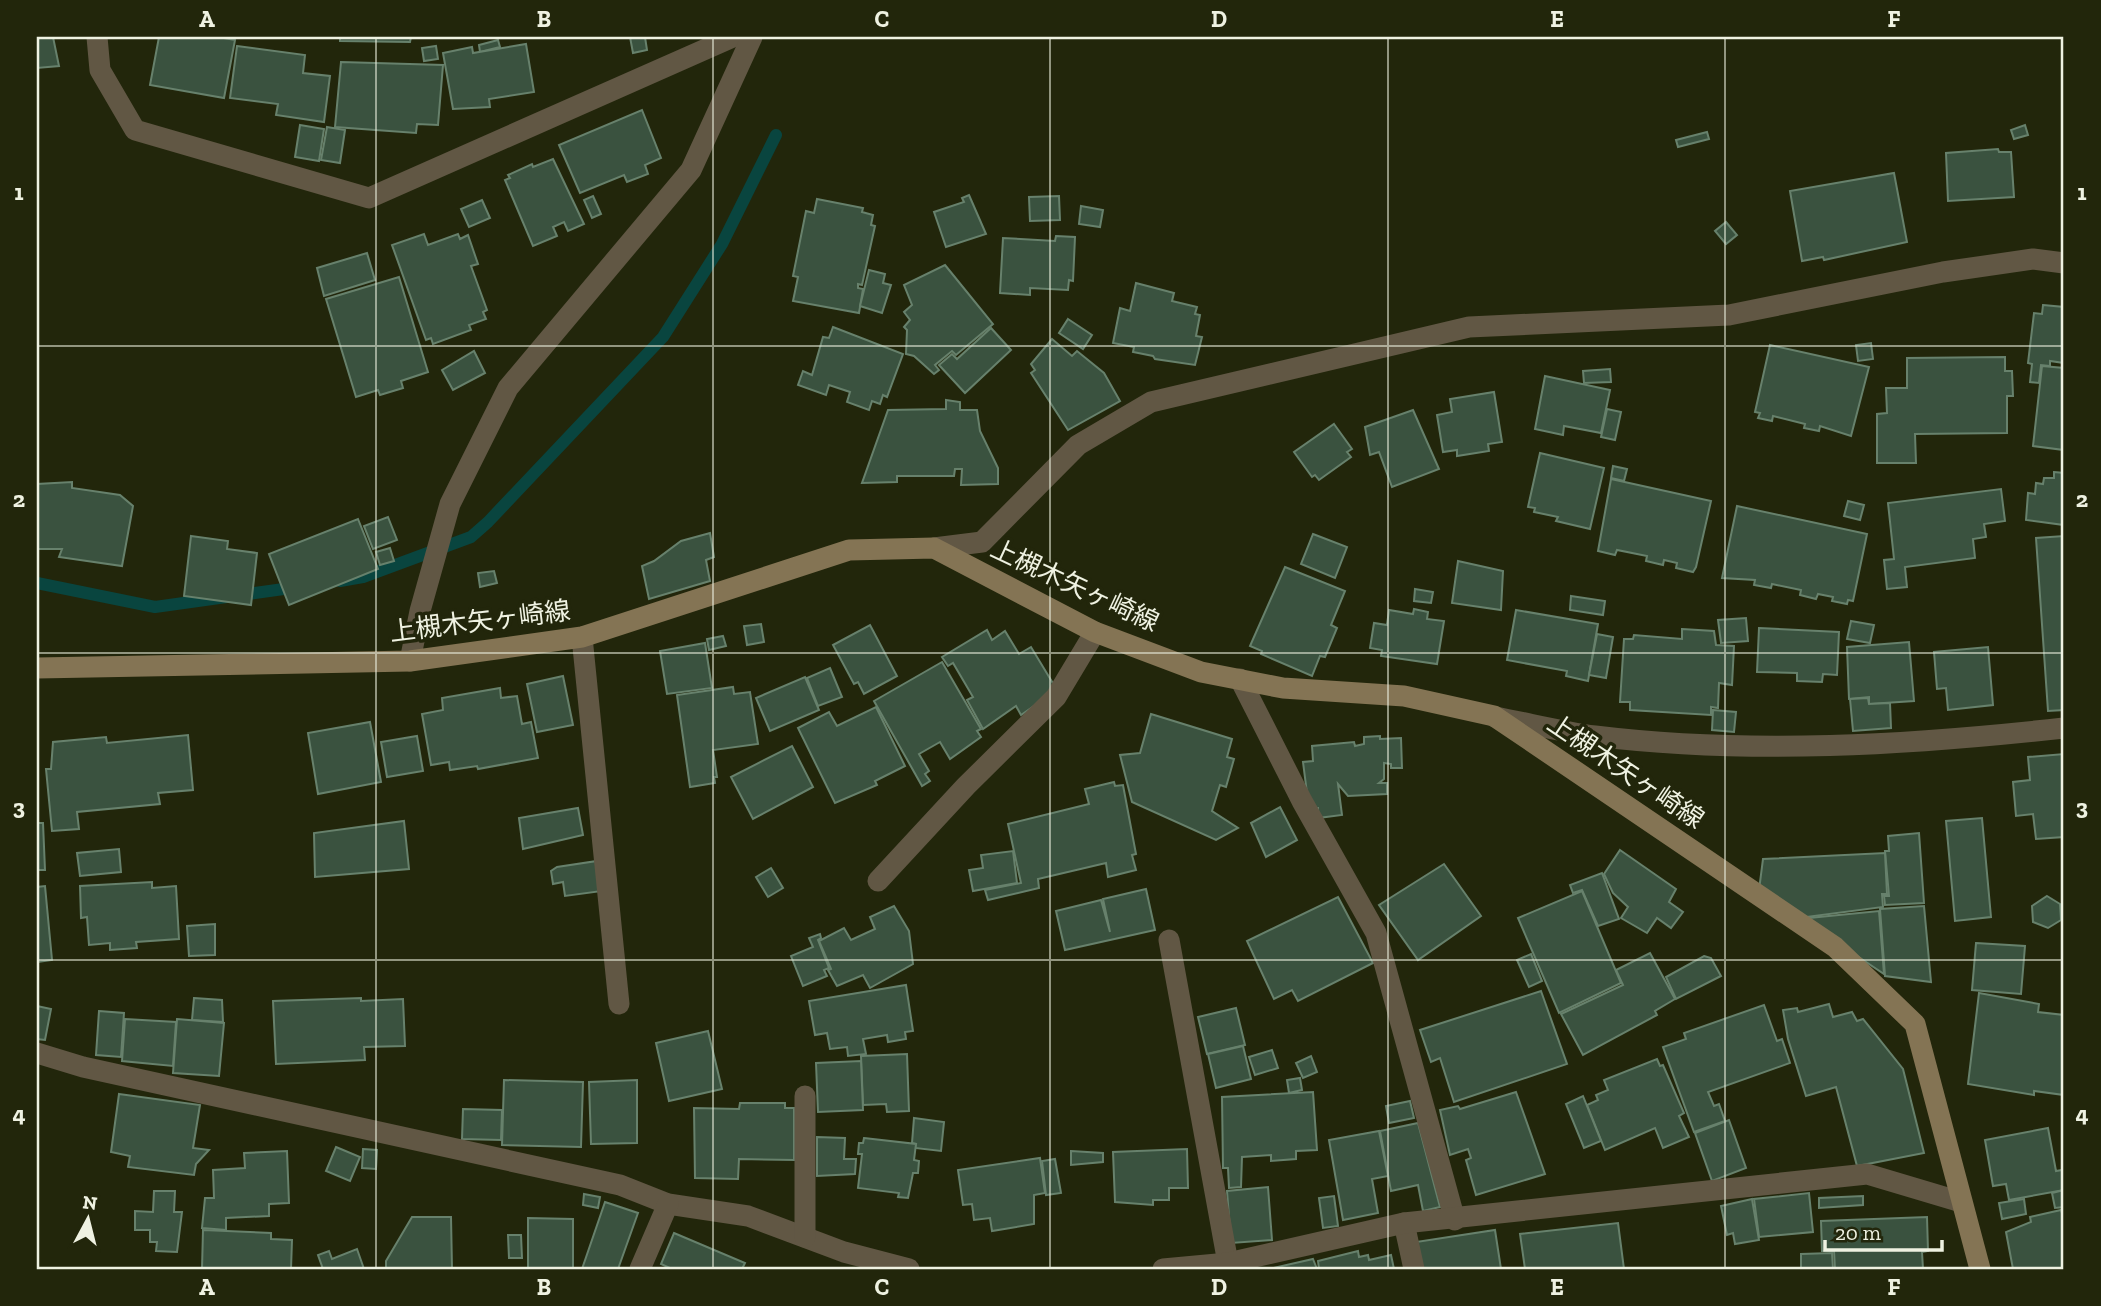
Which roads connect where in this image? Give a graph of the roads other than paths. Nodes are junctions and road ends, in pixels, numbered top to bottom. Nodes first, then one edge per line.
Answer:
1 (97, 37) edge
2 (733, 37) edge
3 (752, 37) edge
4 (2064, 262) edge
5 (934, 548) junction
6 (1095, 632) junction
7 (582, 637) junction
8 (410, 661) junction
9 (37, 667) edge
10 (1240, 679) junction
11 (1494, 716) junction
12 (2064, 728) edge
13 (877, 881) dead end
14 (1169, 940) dead end
15 (619, 1004) dead end
16 (37, 1053) edge
17 (804, 1096) dead end
18 (1961, 1202) junction
19 (668, 1204) junction
20 (1455, 1220) junction
21 (1404, 1223) junction
22 (805, 1237) junction
23 (1228, 1264) junction
24 (640, 1269) edge
25 (909, 1269) edge
26 (1163, 1269) edge
27 (1414, 1269) edge
28 (1980, 1269) edge

1 - 2 street
3 - 8 street
4 - 5 street
5 - 6 main road, 上槻木矢ヶ崎線
5 - 7 main road, 上槻木矢ヶ崎線
6 - 10 main road, 上槻木矢ヶ崎線
6 - 13 street
7 - 8 main road, 上槻木矢ヶ崎線
7 - 15 street
8 - 9 main road, 上槻木矢ヶ崎線
10 - 11 main road, 上槻木矢ヶ崎線
10 - 20 street
11 - 12 street
11 - 18 main road, 上槻木矢ヶ崎線
14 - 23 street
16 - 19 street
17 - 22 street
18 - 20 street
18 - 28 main road, 上槻木矢ヶ崎線
19 - 22 street
19 - 24 street
20 - 21 street
21 - 23 street
21 - 27 street
22 - 25 street
23 - 26 street

